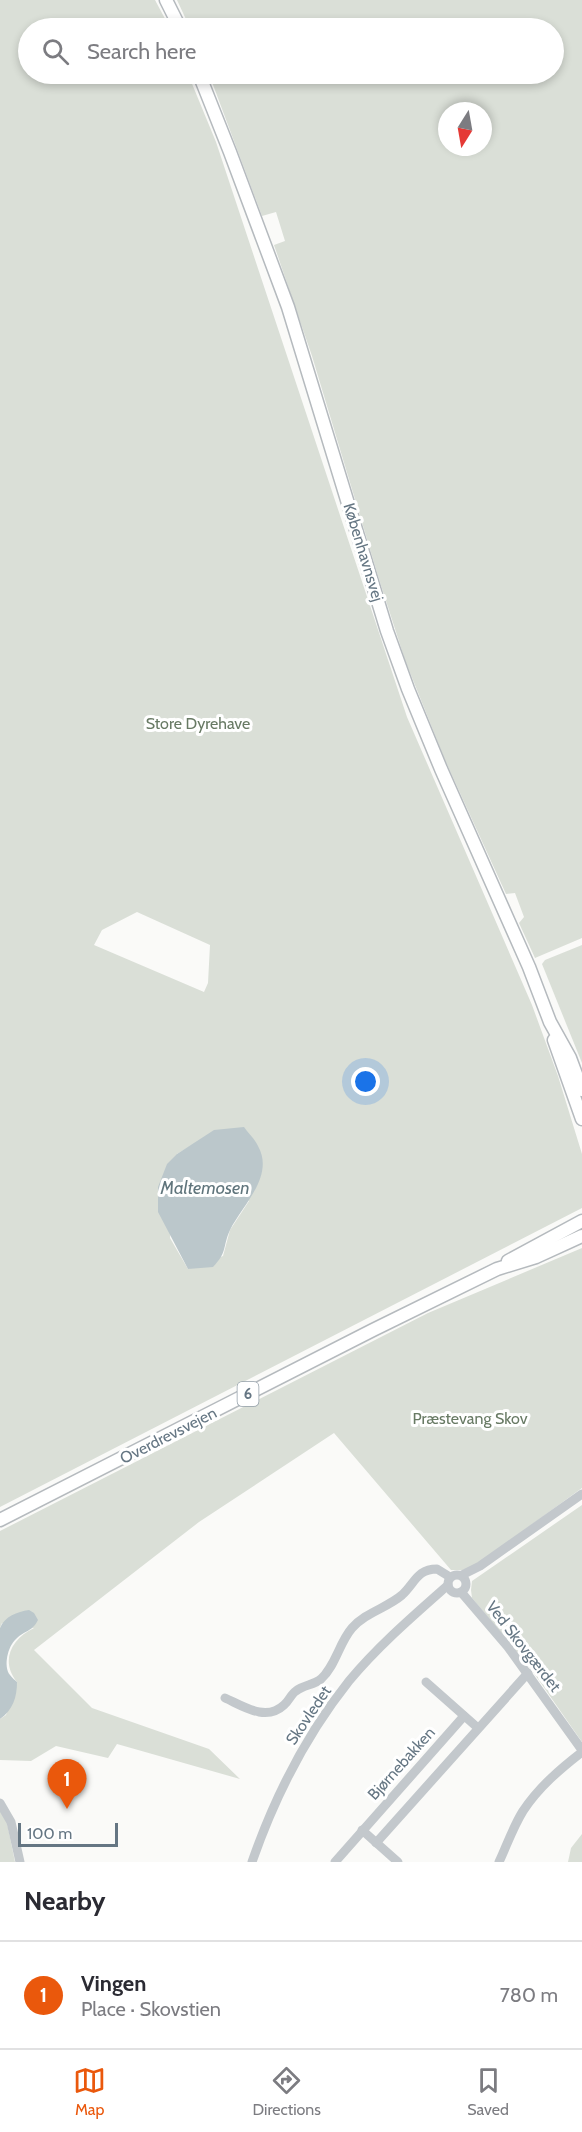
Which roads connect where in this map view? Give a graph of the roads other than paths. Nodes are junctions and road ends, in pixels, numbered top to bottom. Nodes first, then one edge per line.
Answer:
1 (166, 0) edge
2 (175, 18) edge
3 (203, 84) edge
4 (550, 1022) junction
5 (582, 1090) edge
6 (582, 1119) edge
7 (582, 1221) edge
8 (582, 1236) edge
9 (497, 1269) junction
10 (582, 1494) edge
11 (0, 1520) edge
12 (463, 1577) junction
13 (453, 1586) junction
14 (528, 1673) junction
15 (426, 1682) dead end
16 (225, 1698) dead end
17 (464, 1716) junction
18 (478, 1728) junction
19 (582, 1751) edge
20 (0, 1803) edge
21 (362, 1830) junction
22 (376, 1843) junction
23 (20, 1862) edge
24 (252, 1862) edge
25 (335, 1862) edge
26 (398, 1862) edge
27 (499, 1862) edge

1 - 2 main road
3 - 4 main road, Københavnsvej
4 - 5 main road, Københavnsvej
4 - 6 main road, Københavnsvej
7 - 9 main road, Overdrevsvejen / 6
8 - 9 main road, Overdrevsvejen
9 - 11 main road, Overdrevsvejen / 6
10 - 12 street
12 - 13 street
12 - 13 street
13 - 14 street, Ved Skovgærdet
13 - 16 street
13 - 24 street, Skovledet
14 - 18 street, Bjørnebakken
14 - 19 street, Ved Skovgærdet
15 - 17 street
17 - 18 street
17 - 21 street, Bjørnebakken
18 - 22 street, Bjørnebakken
19 - 27 street
20 - 23 street
21 - 22 street
21 - 25 street, Bjørnebakken
22 - 26 street

